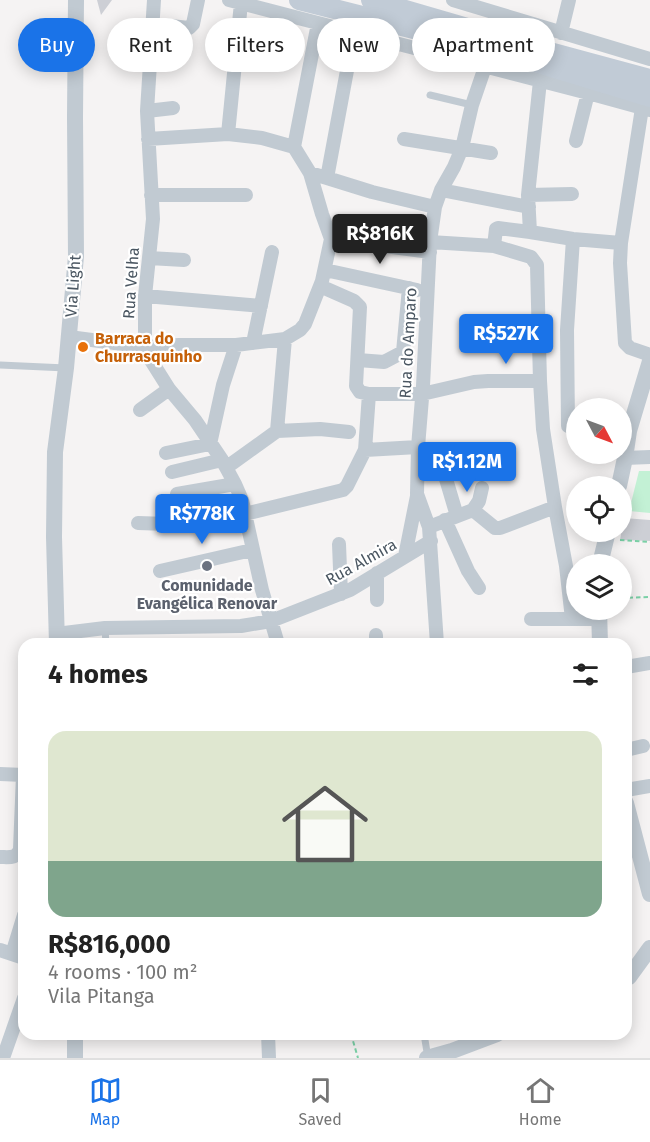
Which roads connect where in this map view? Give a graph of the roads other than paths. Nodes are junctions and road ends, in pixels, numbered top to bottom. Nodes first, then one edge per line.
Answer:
1 (76, 0) edge
2 (153, 0) edge
3 (198, 0) edge
4 (299, 0) edge
5 (371, 0) edge
6 (453, 0) edge
7 (569, 0) edge
8 (235, 2) edge
9 (470, 2) edge
10 (152, 18) edge
11 (317, 23) edge
12 (193, 24) edge
13 (317, 28) edge
14 (412, 29) edge
15 (561, 33) junction
16 (650, 59) edge
17 (149, 72) edge
18 (347, 72) edge
19 (483, 72) edge
20 (505, 72) edge
21 (555, 72) edge
22 (650, 79) edge
23 (540, 81) junction
24 (588, 93) junction
25 (430, 95) dead end
26 (472, 105) junction
27 (647, 105) edge
28 (173, 108) dead end
29 (147, 111) junction
30 (228, 134) junction
31 (148, 139) junction
32 (404, 140) dead end
33 (576, 141) dead end
34 (294, 147) junction
35 (462, 148) junction
36 (491, 153) dead end
37 (310, 173) junction
38 (327, 178) junction
39 (441, 190) junction
40 (572, 194) dead end
41 (151, 195) junction
42 (246, 195) dead end
43 (528, 201) junction
44 (435, 207) junction
45 (530, 232) junction
46 (332, 238) junction
47 (573, 238) junction
48 (621, 243) junction
49 (494, 246) junction
50 (430, 247) junction
51 (272, 252) dead end
52 (149, 258) junction
53 (184, 260) dead end
54 (325, 270) junction
55 (320, 286) junction
56 (409, 288) junction
57 (428, 292) junction
58 (145, 296) junction
59 (261, 306) junction
60 (69, 337) junction
61 (285, 339) junction
62 (253, 343) junction
63 (236, 345) junction
64 (146, 347) junction
65 (425, 351) junction
66 (403, 352) junction
67 (650, 355) edge
68 (357, 360) junction
69 (650, 360) edge
70 (0, 365) edge
71 (66, 368) junction
72 (540, 381) junction
73 (170, 389) junction
74 (369, 394) junction
75 (422, 394) junction
76 (571, 398) edge
77 (140, 410) dead end
78 (632, 411) edge
79 (566, 427) edge
80 (543, 429) junction
81 (277, 431) junction
82 (349, 432) dead end
83 (210, 444) junction
84 (418, 447) junction
85 (365, 450) junction
86 (166, 453) dead end
87 (650, 457) edge
88 (632, 458) edge
89 (224, 463) junction
90 (172, 472) dead end
91 (446, 479) dead end
92 (235, 484) junction
93 (482, 488) dead end
94 (177, 494) dead end
95 (417, 494) junction
96 (555, 507) junction
97 (473, 510) junction
98 (245, 514) junction
99 (451, 518) junction
100 (138, 523) dead end
101 (429, 526) junction
102 (431, 541) junction
103 (339, 544) dead end
104 (252, 549) junction
105 (568, 554) edge
106 (405, 556) junction
107 (160, 571) dead end
108 (377, 573) junction
109 (479, 588) dead end
110 (341, 594) junction
111 (377, 600) dead end
112 (531, 619) dead end
113 (566, 619) edge
114 (599, 620) edge
115 (272, 621) junction
116 (105, 628) junction
117 (57, 638) edge
118 (61, 638) edge
119 (106, 638) edge
120 (276, 638) edge
121 (437, 638) edge
122 (600, 638) edge
123 (650, 663) edge
124 (632, 666) edge
125 (643, 746) dead end
126 (632, 749) edge
127 (0, 774) edge
128 (18, 775) edge
129 (650, 786) edge
130 (632, 789) edge
131 (632, 826) edge
132 (18, 853) edge
133 (0, 857) edge
134 (650, 894) edge
135 (18, 934) edge
136 (650, 948) edge
137 (12, 954) edge
138 (650, 968) edge
139 (632, 973) edge
140 (632, 976) edge
141 (18, 1015) edge
142 (75, 1040) edge
143 (268, 1040) edge
144 (425, 1040) edge
145 (474, 1040) edge
146 (3, 1058) edge
147 (75, 1058) edge
148 (269, 1058) edge
149 (428, 1058) edge

1 - 60 street, Via Light
2 - 10 street, Rua Velha
3 - 12 street
4 - 14 main road
5 - 22 main road
6 - 9 street
7 - 15 street
8 - 11 street
8 - 30 street
9 - 15 street
13 - 34 street
15 - 16 street
17 - 29 street, Rua Velha
18 - 38 street
19 - 26 street, Rua do Amparo
20 - 23 street
21 - 27 main road
23 - 24 street
23 - 43 street
24 - 27 street
24 - 33 street
25 - 26 lane
26 - 35 street, Rua do Amparo
27 - 48 street
28 - 29 street
29 - 31 street, Rua Velha
30 - 31 street
30 - 34 street
31 - 41 street, Rua Velha
32 - 35 street
34 - 37 street
35 - 36 street
35 - 39 street, Rua do Amparo
37 - 38 street
37 - 46 street
38 - 44 street
39 - 43 street
39 - 44 street, Rua do Amparo
40 - 43 street
41 - 42 street
41 - 52 street, Rua Velha
43 - 45 street
44 - 50 street, Rua do Amparo
45 - 47 street
45 - 49 street
46 - 50 street
46 - 54 street
47 - 48 street
47 - 76 street
48 - 67 street
49 - 50 street
49 - 72 street
50 - 57 street, Rua do Amparo
51 - 59 street
52 - 53 street
52 - 58 street, Rua Velha
54 - 55 street
54 - 56 street
55 - 61 street
55 - 68 street
56 - 57 street
56 - 66 street
57 - 65 street, Rua do Amparo
58 - 59 street
58 - 64 street, Rua Velha
59 - 62 street
60 - 64 street
60 - 71 street, Via Light
61 - 62 street
61 - 81 street
62 - 63 street
63 - 64 street
63 - 83 street
64 - 73 street, Rua Velha
65 - 66 street
65 - 75 street, Rua do Amparo
66 - 68 street
68 - 74 street
69 - 78 street
70 - 71 lane
71 - 117 street, Via Light
72 - 75 street
72 - 80 street
73 - 77 street
73 - 83 street, Rua Velha
74 - 75 street
74 - 85 street
75 - 84 street, Rua do Amparo
79 - 80 street
80 - 96 street
81 - 82 street
81 - 89 street
83 - 86 street
83 - 89 street, Rua Velha
84 - 85 street
84 - 95 street, Rua do Amparo
85 - 98 street
87 - 88 street
89 - 90 street
89 - 92 street, Rua Velha
91 - 99 street
92 - 94 street
92 - 98 street, Rua Velha
93 - 97 street
95 - 101 street, Rua do Amparo
95 - 106 street
96 - 97 street
96 - 105 street
97 - 99 street
98 - 100 street
98 - 104 street, Rua Velha
99 - 101 street
99 - 109 street
101 - 102 street, Rua do Amparo
102 - 106 street, Rua Almira
102 - 121 street, Rua do Amparo
103 - 110 street
104 - 107 street
104 - 115 street, Rua Velha
106 - 108 street, Rua Almira
108 - 110 street, Rua Almira
108 - 111 street
110 - 115 street, Rua Almira
112 - 113 street
114 - 122 street
115 - 116 street, Rua Almira
115 - 120 street, Rua Velha
116 - 118 street, Rua Almira
116 - 119 lane
123 - 124 street
125 - 126 street
127 - 128 street
129 - 130 street
131 - 134 street
132 - 133 street
135 - 137 street
136 - 139 street
138 - 140 street
141 - 146 street
142 - 147 street
143 - 148 street
144 - 149 lane
145 - 149 street

